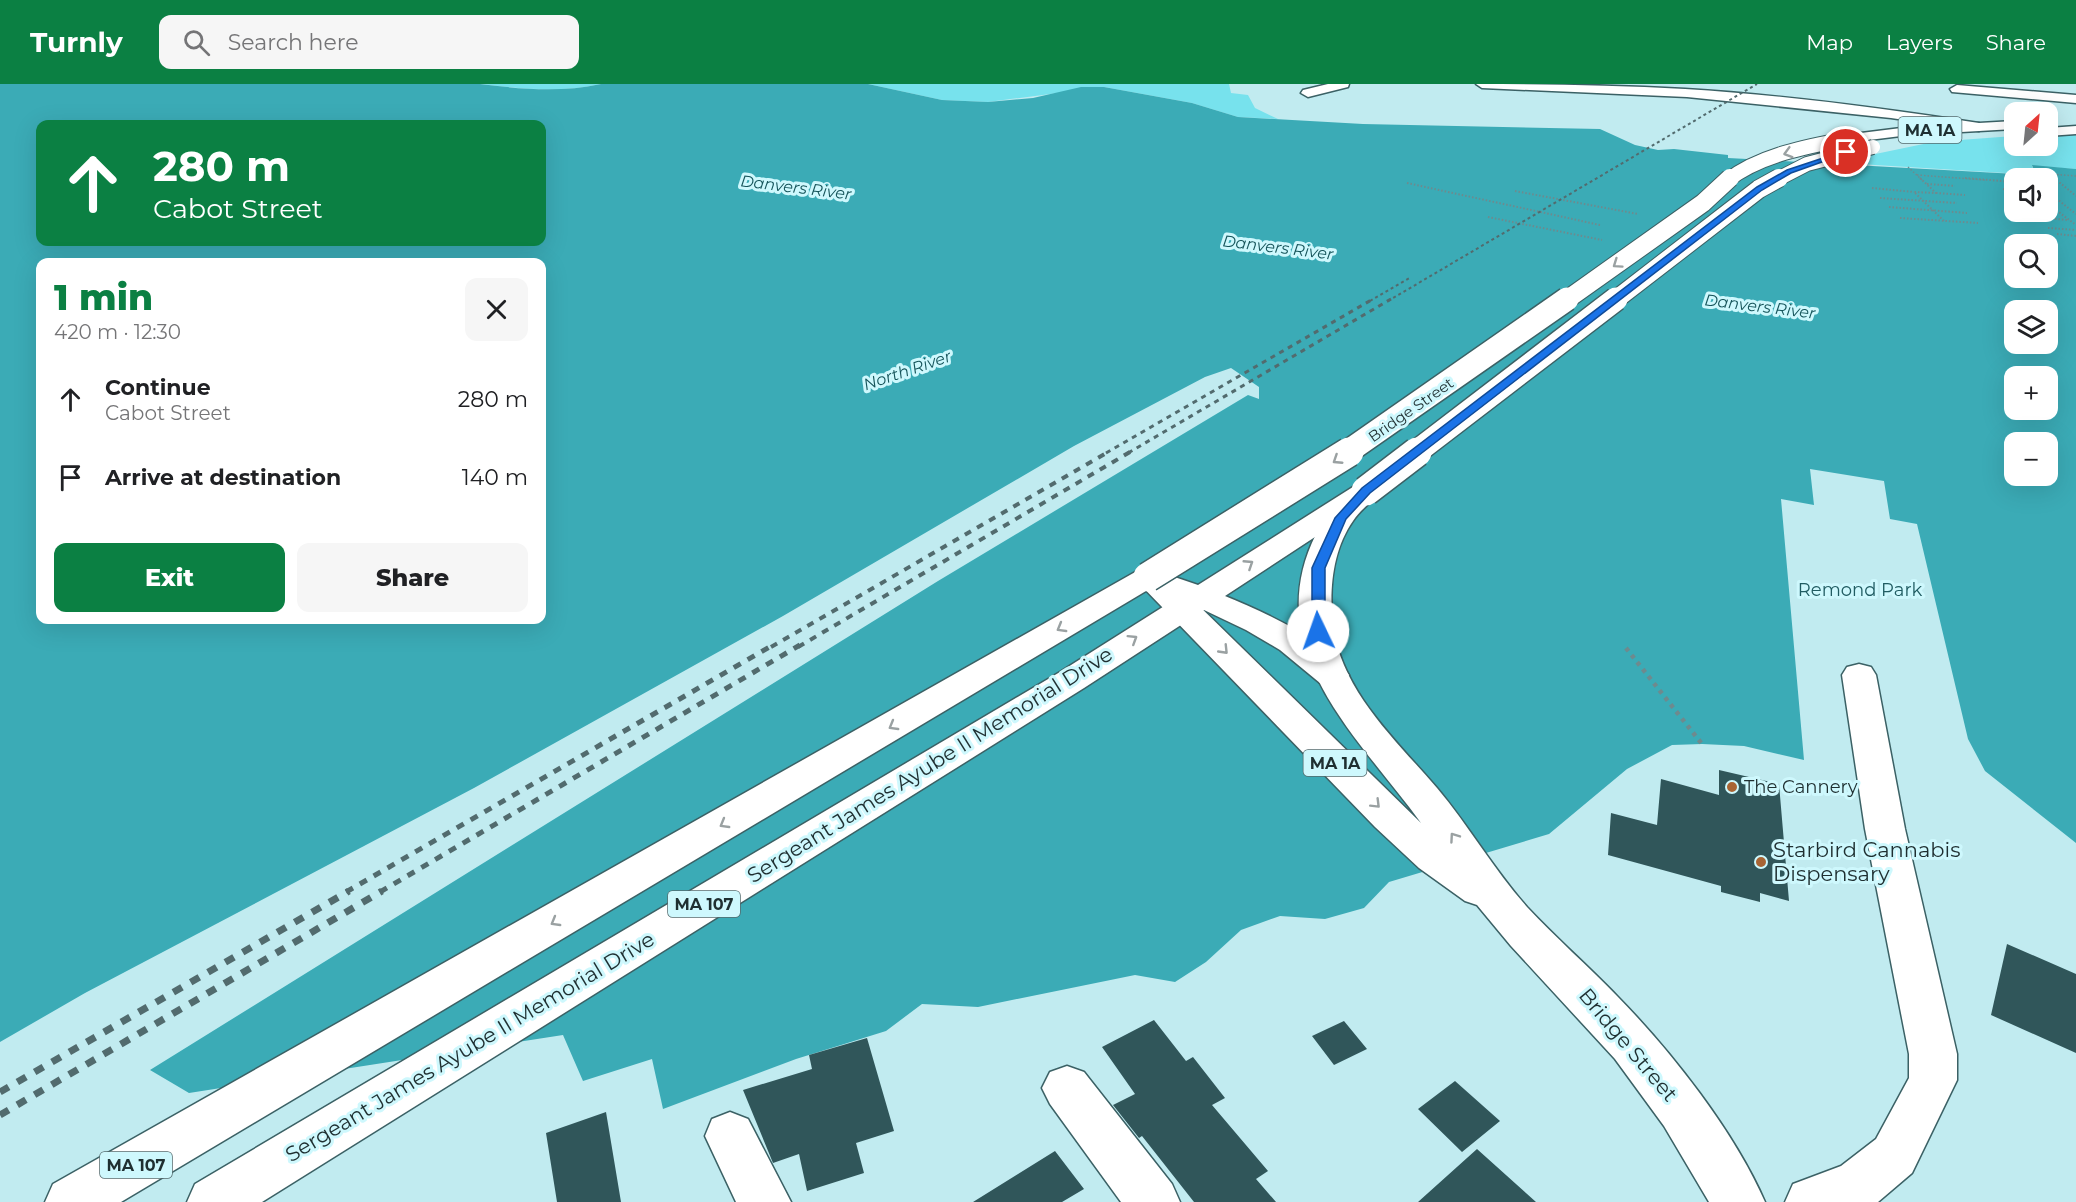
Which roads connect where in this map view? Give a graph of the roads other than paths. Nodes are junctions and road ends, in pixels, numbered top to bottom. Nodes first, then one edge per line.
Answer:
1 (1343, 84) edge
2 (1482, 84) edge
3 (1688, 88) edge
4 (2032, 90) edge
5 (1956, 92) edge
6 (1308, 93) dead end
7 (2076, 99) edge
8 (1941, 106) dead end
9 (1873, 112) junction
10 (2062, 121) edge
11 (2004, 126) edge
12 (1979, 127) junction
13 (1909, 131) junction
14 (2004, 135) edge
15 (1366, 491) junction
16 (1148, 577) junction
17 (1192, 602) junction
18 (1332, 675) junction
19 (1859, 675) dead end
20 (1499, 903) junction
21 (1067, 1088) dead end
22 (730, 1136) dead end
23 (219, 1199) edge
24 (72, 1202) edge
25 (765, 1202) edge
26 (1153, 1202) edge
27 (1738, 1202) edge
28 (1812, 1202) edge

1 - 6 main road
2 - 3 main road
3 - 9 main road
4 - 5 main road
4 - 7 main road
4 - 10 main road
8 - 9 main road
9 - 12 main road
9 - 13 main road
11 - 12 main road, MA 1A
12 - 13 main road, MA 1A
13 -> 16 main road, Bridge Street / MA 1A, bridge
14 - 15 main road, Bridge Street / MA 1A, bridge
17 -> 15 main road, Sergeant James Ayube II Memorial Drive / MA 107
15 - 18 main road, Bridge Street / MA 1A
16 - 17 main road, Bridge Street / MA 1A
16 -> 24 main road, MA 107
17 - 18 main road, Bridge Street
17 -> 20 main road, Bridge Street / MA 1A
23 -> 17 main road, Sergeant James Ayube II Memorial Drive / MA 107
20 -> 18 main road, Bridge Street / MA 1A
19 - 28 main road
20 - 27 main road, Bridge Street / MA 1A
21 - 26 main road
22 - 25 main road

